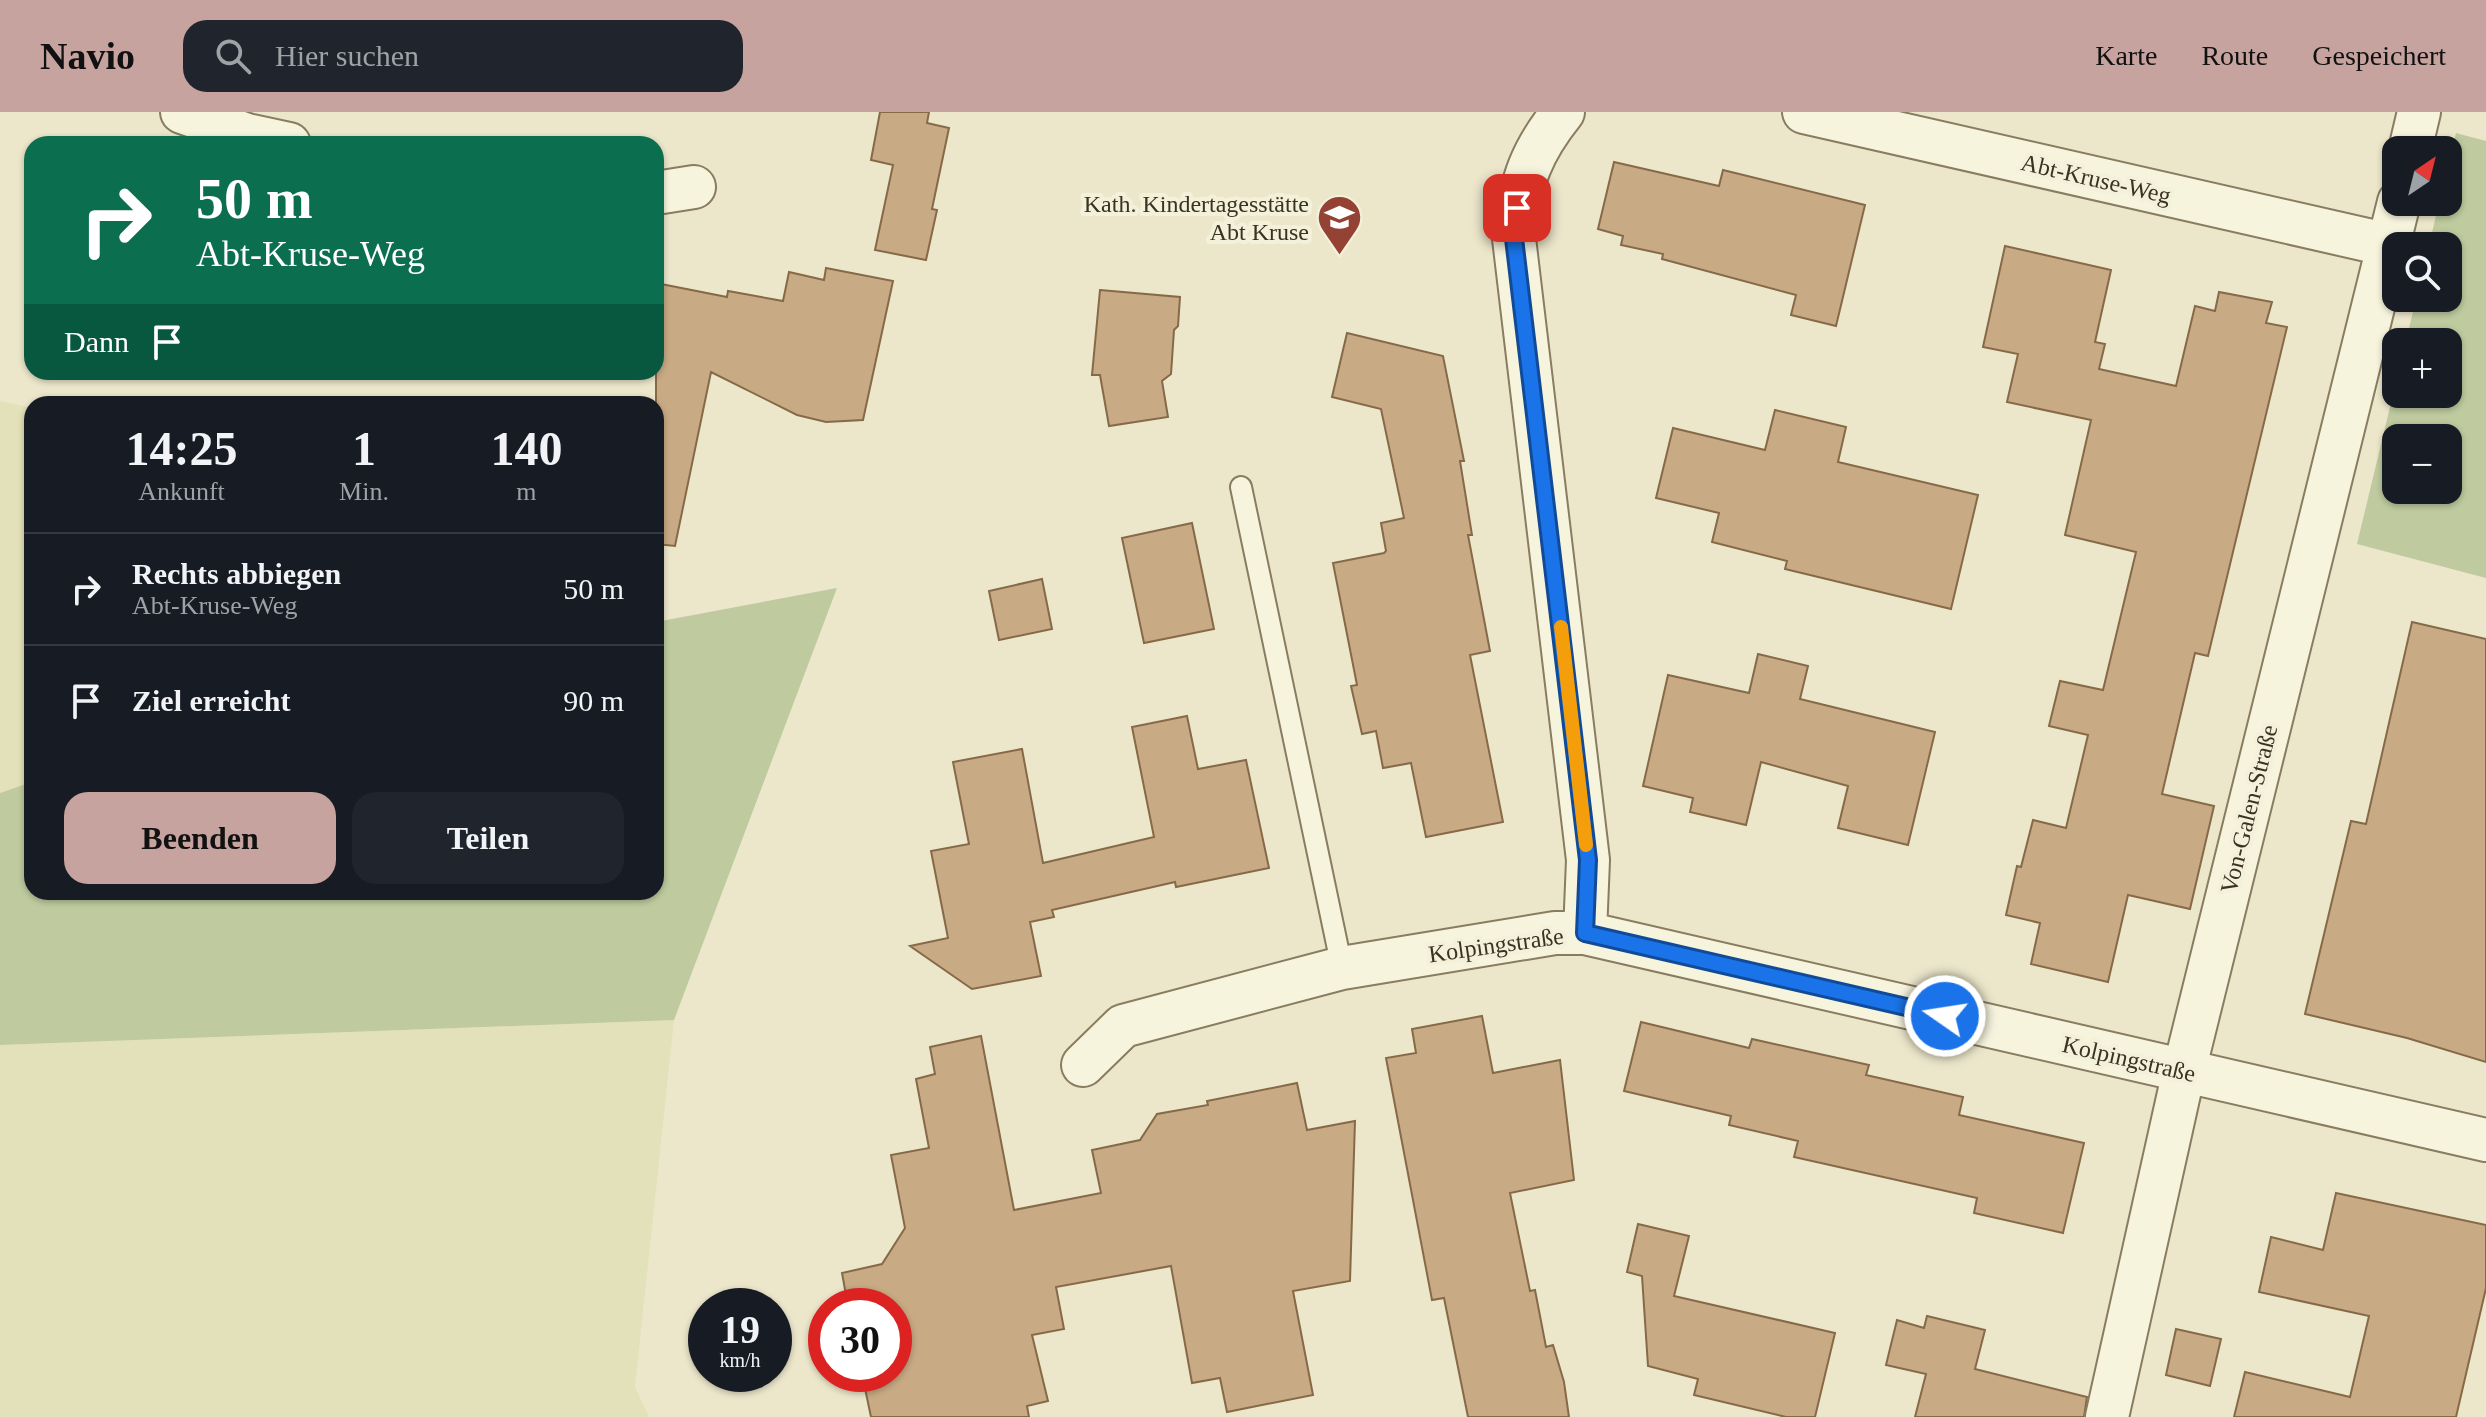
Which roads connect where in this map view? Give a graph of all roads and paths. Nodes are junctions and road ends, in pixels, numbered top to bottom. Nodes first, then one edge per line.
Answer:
1 (182, 112) edge
2 (1563, 112) edge
3 (1804, 112) edge
4 (2419, 112) edge
5 (252, 136) edge
6 (2413, 136) edge
7 (2382, 243) edge
8 (2382, 273) edge
9 (1241, 487) dead end
10 (1585, 933) junction
11 (1342, 968) junction
12 (1083, 1065) dead end
13 (2184, 1071) junction
14 (2486, 1140) edge
15 (2107, 1417) edge

1 - 5 street
2 - 10 street
3 - 7 street, Abt-Kruse-Weg
4 - 6 street
8 - 13 street, Von-Galen-Straße
9 - 11 lane
10 - 11 street, Kolpingstraße
10 - 13 street, Kolpingstraße
11 - 12 street, Kolpingstraße
13 - 14 street, Kolpingstraße
13 - 15 street, Von-Galen-Straße

